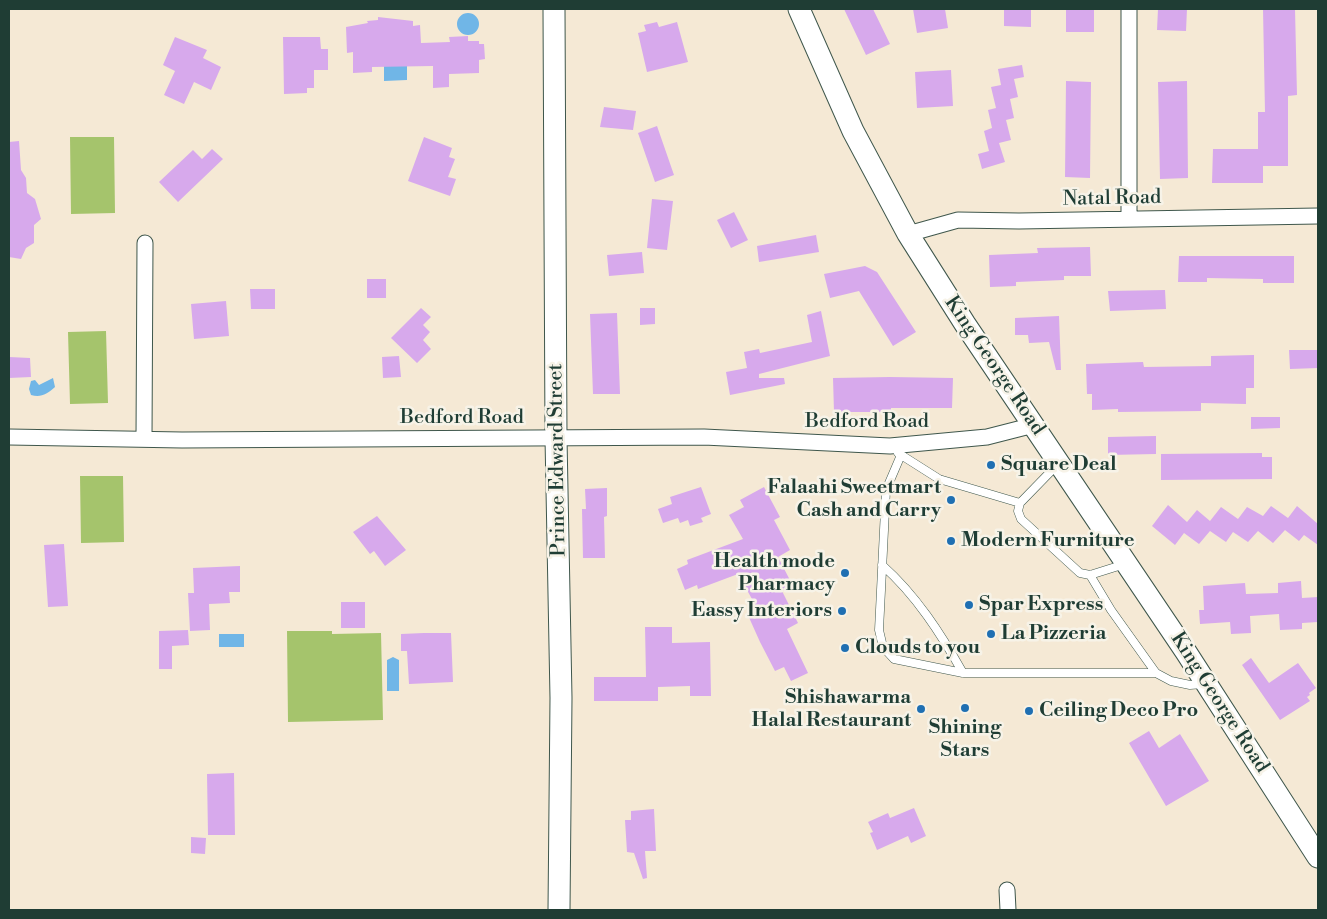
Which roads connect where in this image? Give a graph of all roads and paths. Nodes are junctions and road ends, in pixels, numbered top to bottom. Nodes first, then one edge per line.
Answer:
1 (554, 9) edge
2 (799, 9) edge
3 (1129, 9) edge
4 (1318, 216) edge
5 (1129, 219) junction
6 (908, 234) junction
7 (145, 243) dead end
8 (1034, 425) junction
9 (9, 437) edge
10 (144, 438) junction
11 (556, 438) junction
12 (895, 450) junction
13 (1059, 463) junction
14 (1020, 503) junction
15 (1126, 563) junction
16 (882, 565) junction
17 (1090, 575) junction
18 (963, 673) junction
19 (1156, 673) junction
20 (1206, 684) junction
21 (1318, 857) edge
22 (1007, 890) dead end
23 (559, 910) edge
24 (1008, 910) edge

1 - 11 main road, Prince Edward Street
2 - 6 main road, King George Road
3 - 5 street
4 - 5 street, Natal Road
5 - 6 street, Natal Road
6 - 8 main road, King George Road
7 - 10 street
8 - 12 street, Bedford Road
8 - 13 main road, King George Road
9 - 10 street, Bedford Road
10 - 11 street, Bedford Road
11 - 12 street, Bedford Road
11 - 23 main road, Prince Edward Street
12 - 14 lane
12 - 16 lane
13 - 14 lane
13 - 15 main road, King George Road
14 - 17 lane
15 - 17 lane
15 - 20 main road, King George Road
16 - 18 lane
16 - 18 lane
17 - 19 lane
18 - 19 lane
19 - 20 lane
20 - 21 main road, King George Road
22 - 24 street

